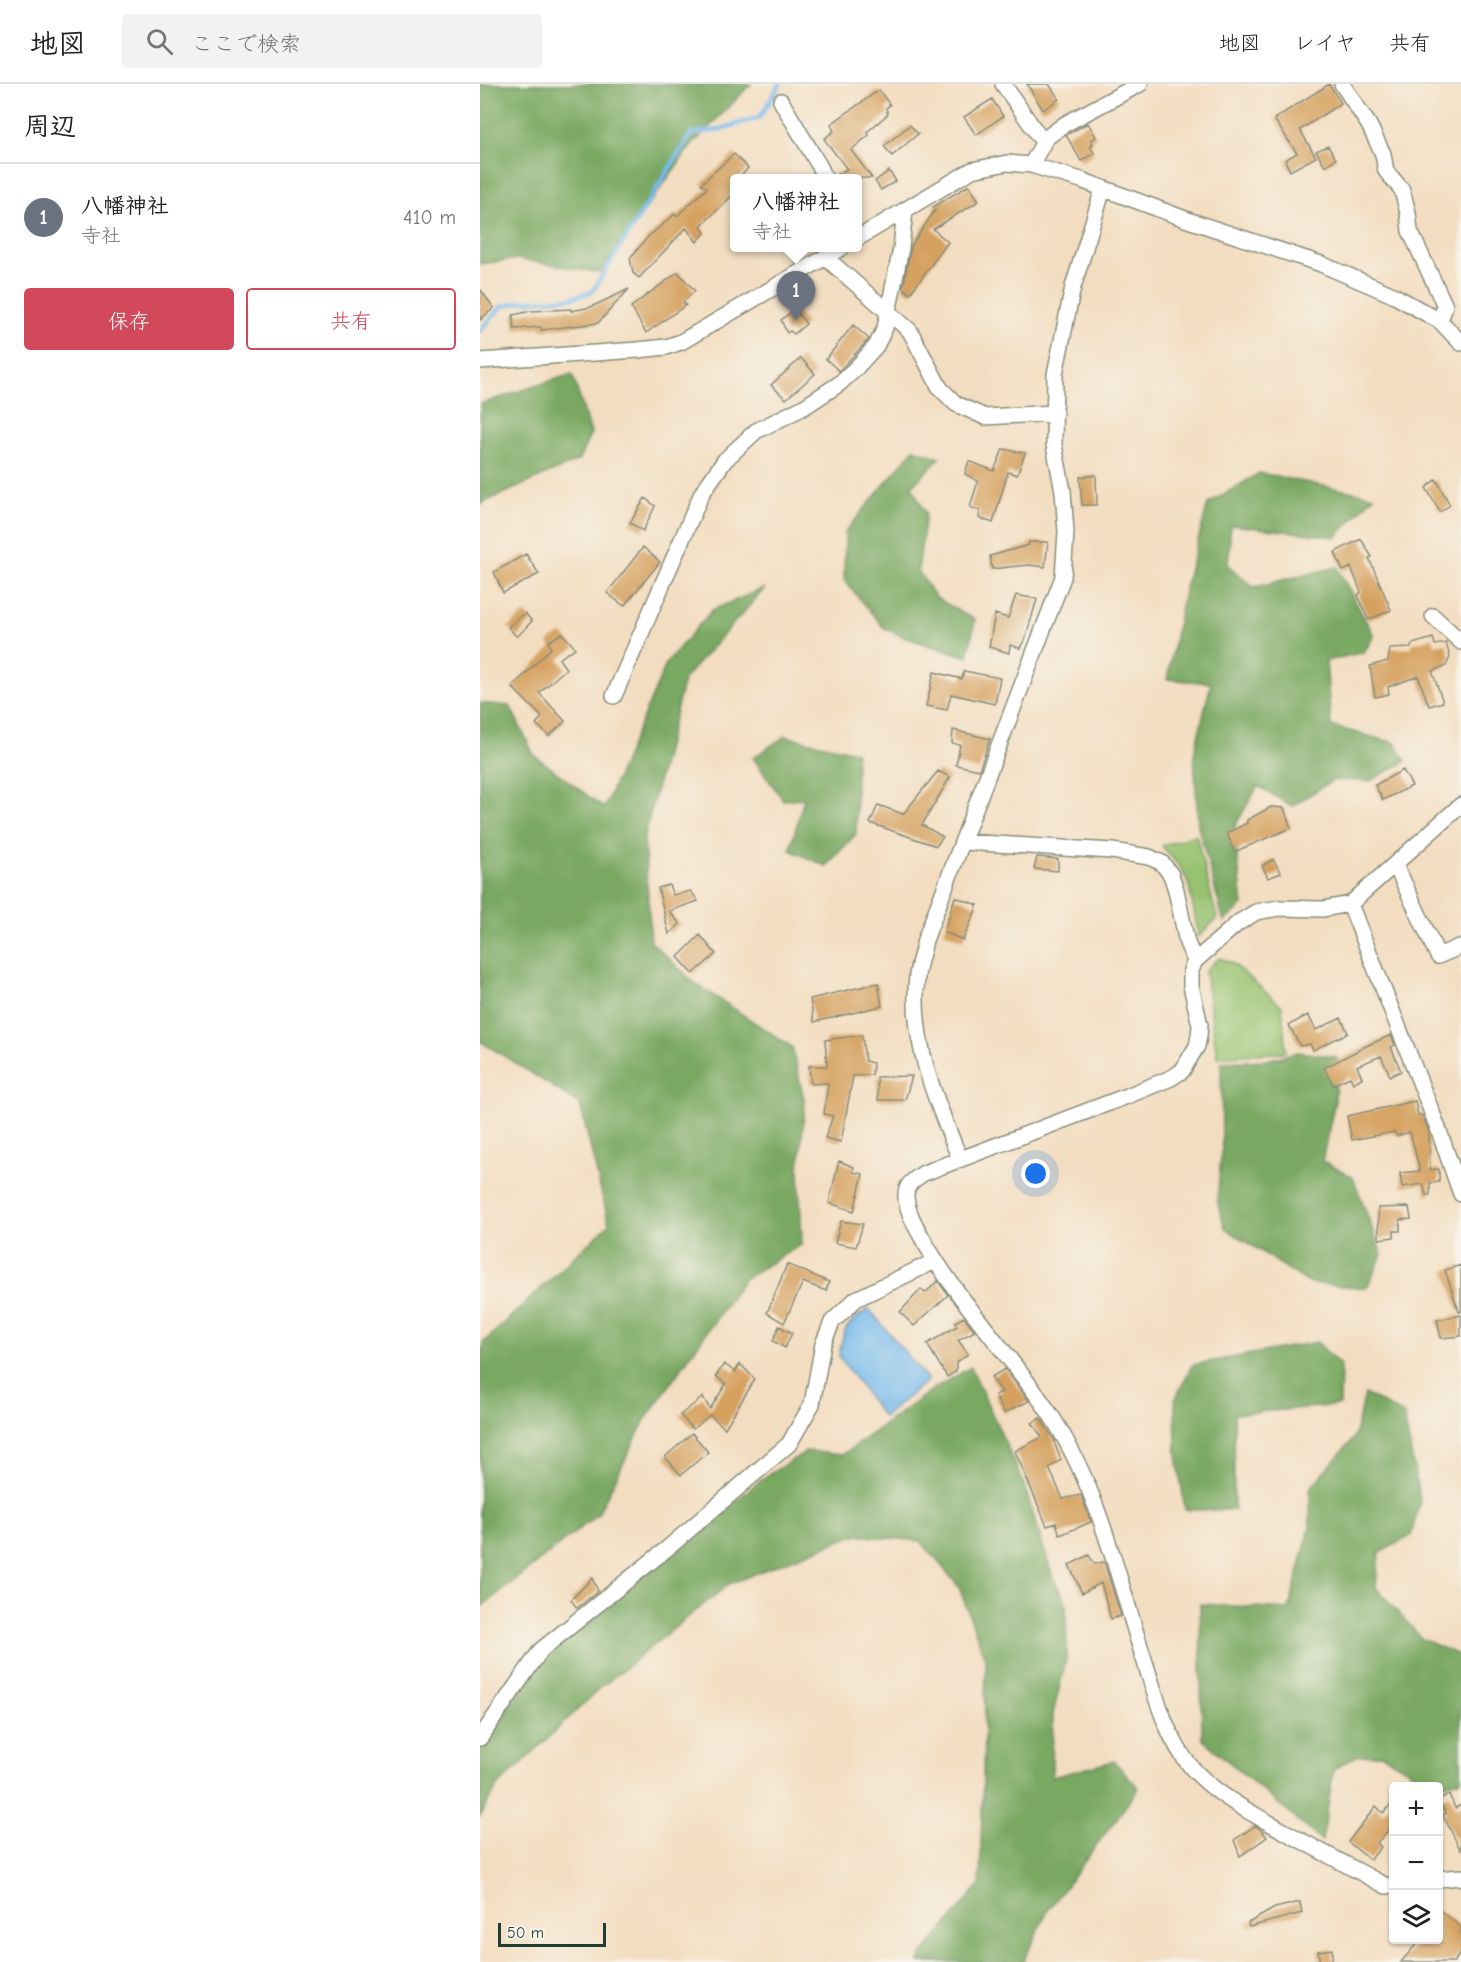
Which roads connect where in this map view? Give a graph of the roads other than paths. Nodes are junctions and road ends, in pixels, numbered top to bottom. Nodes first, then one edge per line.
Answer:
1 (1003, 84) edge
2 (1140, 84) edge
3 (1342, 84) edge
4 (1112, 91) edge
5 (781, 101) dead end
6 (1043, 142) junction
7 (1031, 165) junction
8 (823, 174) edge
9 (1103, 189) junction
10 (905, 210) junction
11 (862, 236) edge
12 (834, 252) edge
13 (825, 257) junction
14 (888, 311) junction
15 (1440, 321) junction
16 (1461, 343) edge
17 (480, 362) edge
18 (1054, 413) junction
19 (1432, 616) dead end
20 (1461, 642) edge
21 (614, 696) dead end
22 (1461, 805) edge
23 (964, 842) junction
24 (1395, 864) junction
25 (1350, 904) junction
26 (1459, 947) dead end
27 (1195, 961) junction
28 (960, 1159) junction
29 (1461, 1194) edge
30 (935, 1261) junction
31 (480, 1738) edge
32 (1461, 1877) edge
33 (1443, 1879) edge
34 (1389, 1885) edge

1 - 6 street
2 - 4 street
3 - 15 street
4 - 6 street
5 - 8 street
6 - 7 street
7 - 9 street
7 - 10 street
9 - 15 street
9 - 18 street
10 - 11 street
10 - 14 street
12 - 13 street
13 - 14 street
13 - 17 street
14 - 18 street
14 - 21 street
15 - 16 street
18 - 23 street
19 - 20 street
22 - 24 street
23 - 27 street
23 - 28 street
24 - 25 street
24 - 26 street
25 - 27 street
25 - 29 street
27 - 28 street
28 - 30 street
30 - 31 street
30 - 34 street
32 - 33 street

